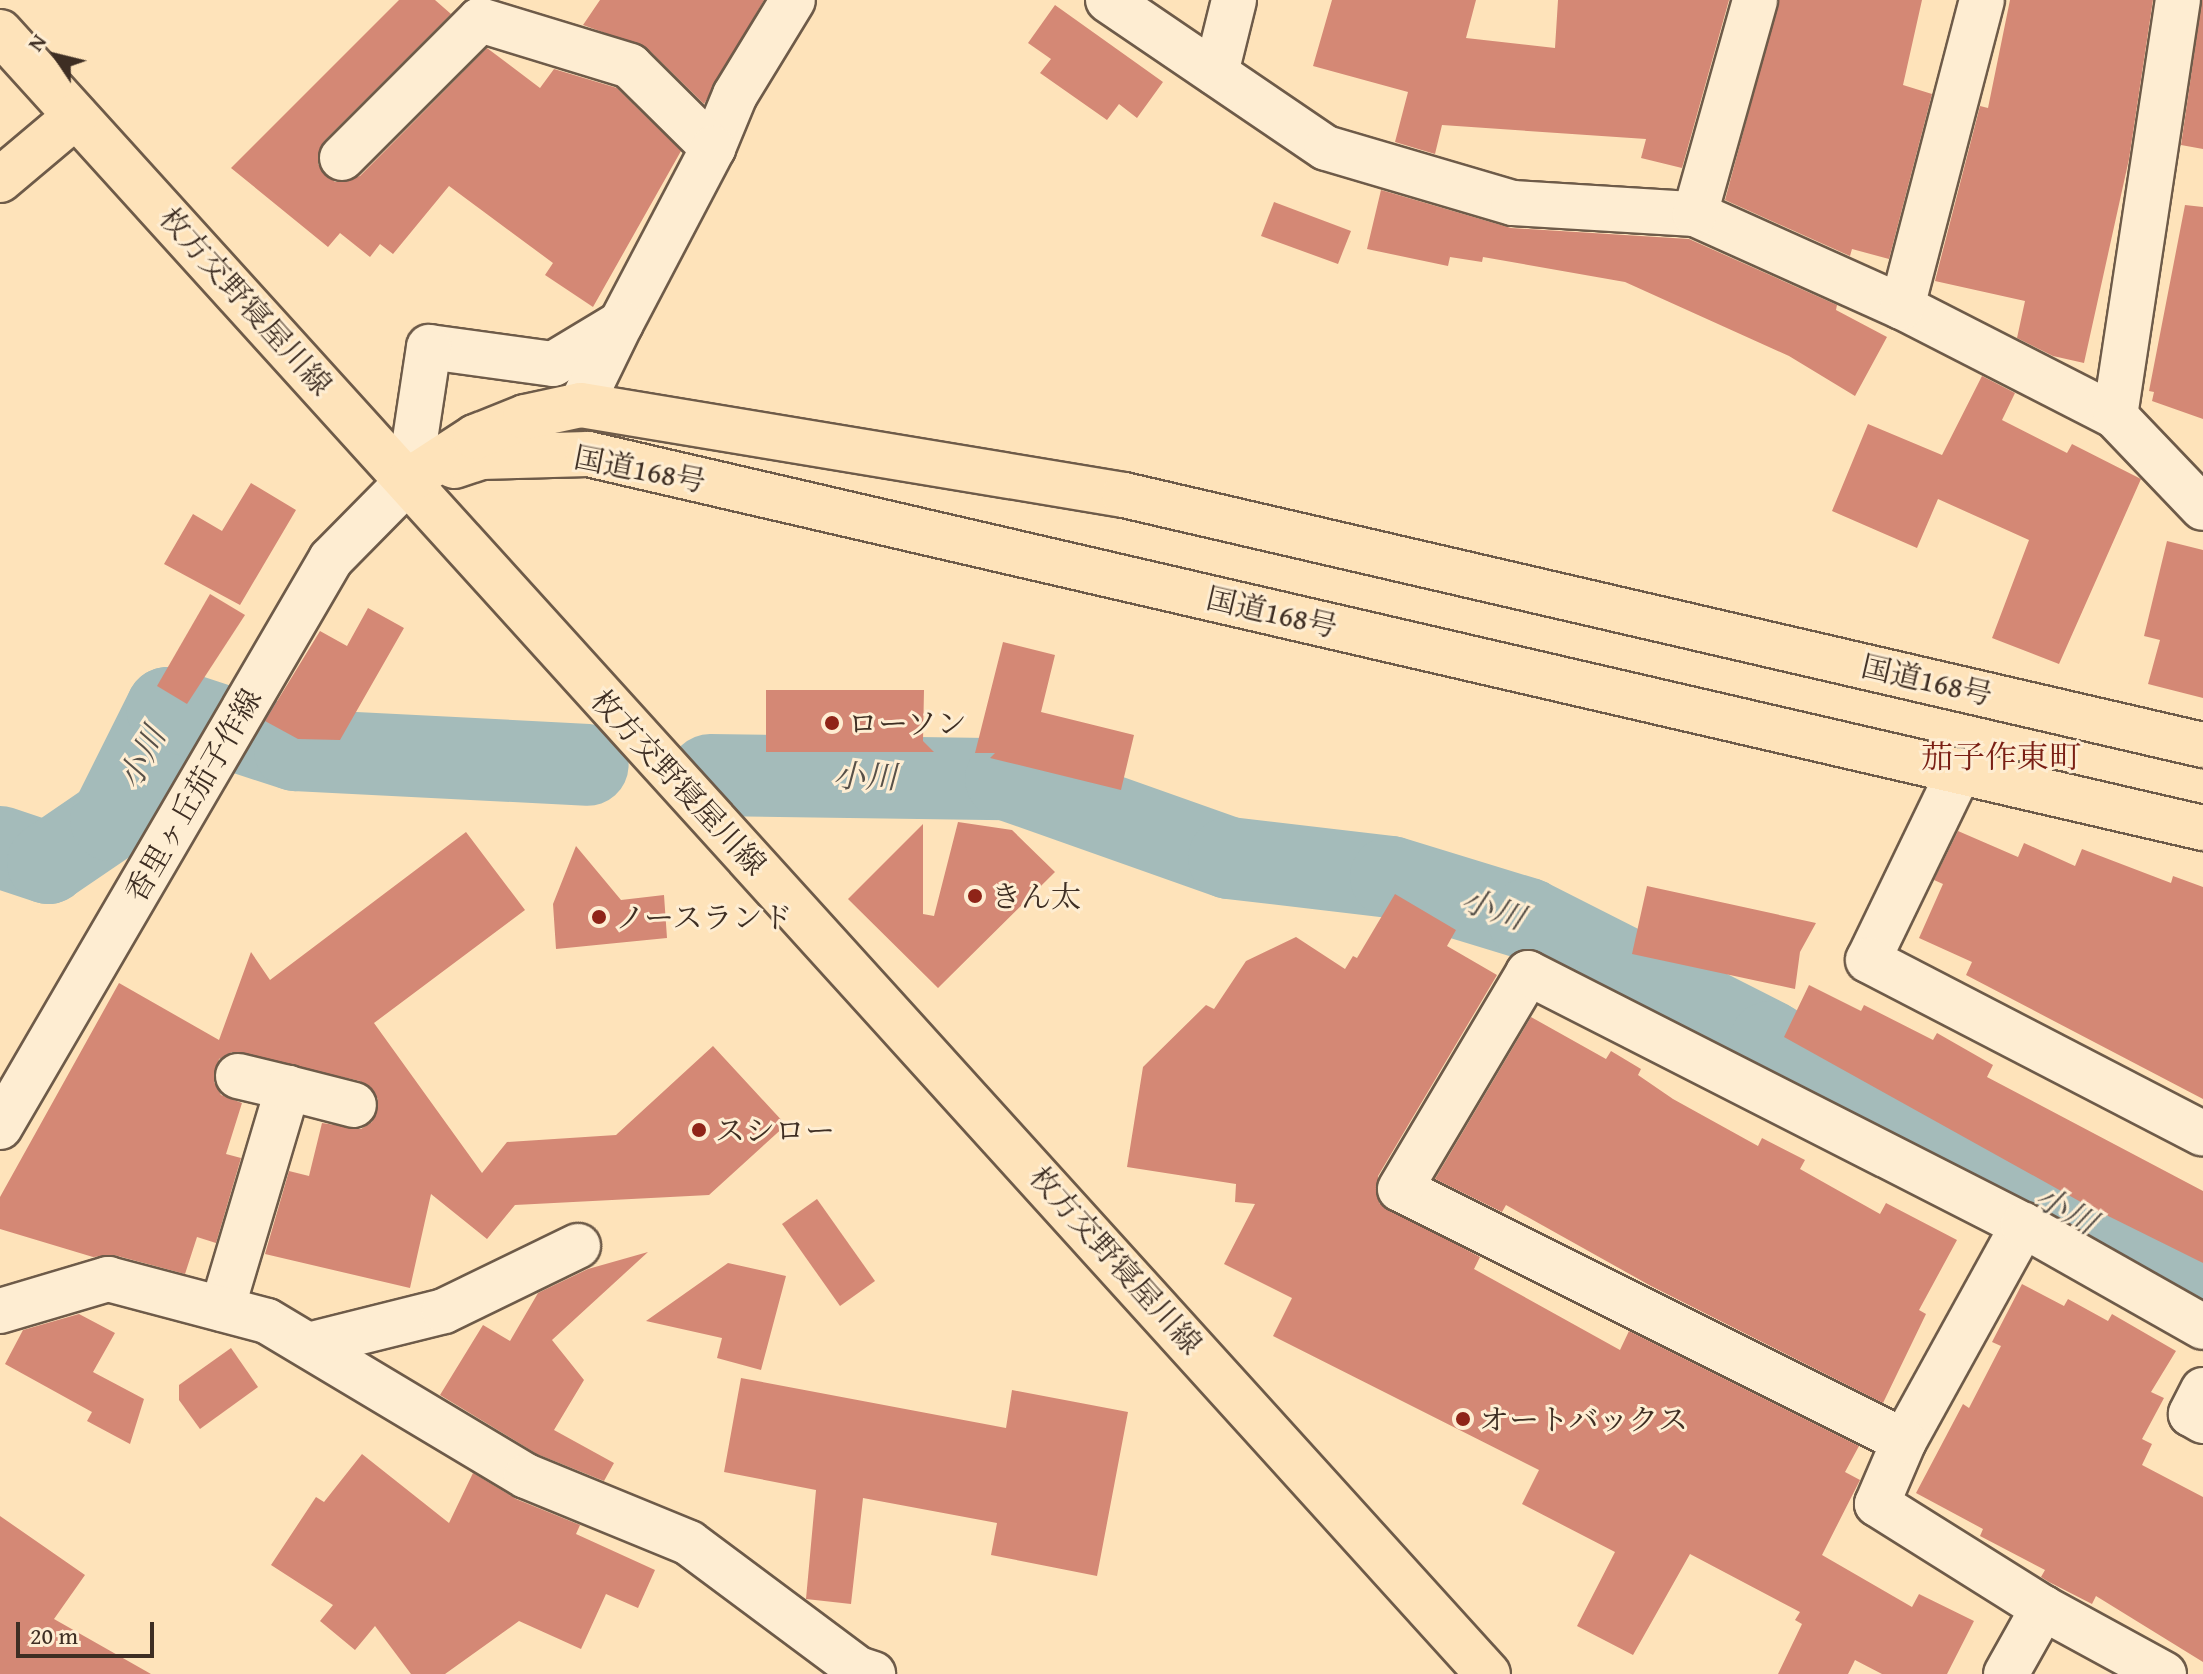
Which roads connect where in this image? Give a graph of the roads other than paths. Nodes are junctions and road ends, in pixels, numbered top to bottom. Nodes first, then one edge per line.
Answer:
1 (793, 0) edge
2 (1108, 0) edge
3 (1234, 0) edge
4 (1755, 0) edge
5 (1982, 0) edge
6 (2178, 0) edge
7 (0, 32) edge
8 (1216, 73) junction
9 (76, 116) junction
10 (713, 148) junction
11 (0, 158) edge
12 (342, 158) dead end
13 (0, 180) edge
14 (1695, 214) junction
15 (1902, 307) junction
16 (621, 323) junction
17 (581, 405) junction
18 (2115, 416) junction
19 (409, 480) junction
20 (2203, 508) edge
21 (2203, 745) edge
22 (1960, 770) junction
23 (2203, 828) edge
24 (238, 1076) dead end
25 (288, 1088) junction
26 (354, 1105) dead end
27 (0, 1127) edge
28 (2203, 1134) edge
29 (2023, 1225) junction
30 (578, 1246) dead end
31 (222, 1309) junction
32 (0, 1311) edge
33 (2203, 1327) edge
34 (308, 1345) junction
35 (2203, 1390) edge
36 (2203, 1421) edge
37 (1904, 1441) junction
38 (2043, 1608) junction
39 (863, 1672) edge
40 (1488, 1674) edge
41 (2006, 1674) edge
42 (2164, 1674) edge

1 - 10 street
2 - 8 street
3 - 8 street
4 - 14 street
5 - 15 street
6 - 18 street
7 - 9 main road, 枚方交野寝屋川線
8 - 14 street
9 - 11 main road
9 - 13 main road
9 - 19 main road, 枚方交野寝屋川線
10 - 12 street
10 - 16 street
14 - 15 street
15 - 18 street
16 - 17 street
16 - 19 street
17 - 19 main road, 国道168号
17 - 21 main road, 国道168号
18 - 20 street
19 - 22 main road, 国道168号
19 - 27 street, 香里ヶ丘茄子作線
19 - 40 main road, 枚方交野寝屋川線
22 - 23 main road, 国道168号
22 - 28 street
24 - 25 street
25 - 26 street
25 - 31 street
29 - 33 street
29 - 37 street
29 - 37 street
30 - 34 street
31 - 32 street
31 - 34 street
34 - 39 street
35 - 36 street
37 - 38 street
38 - 41 street
38 - 42 street

